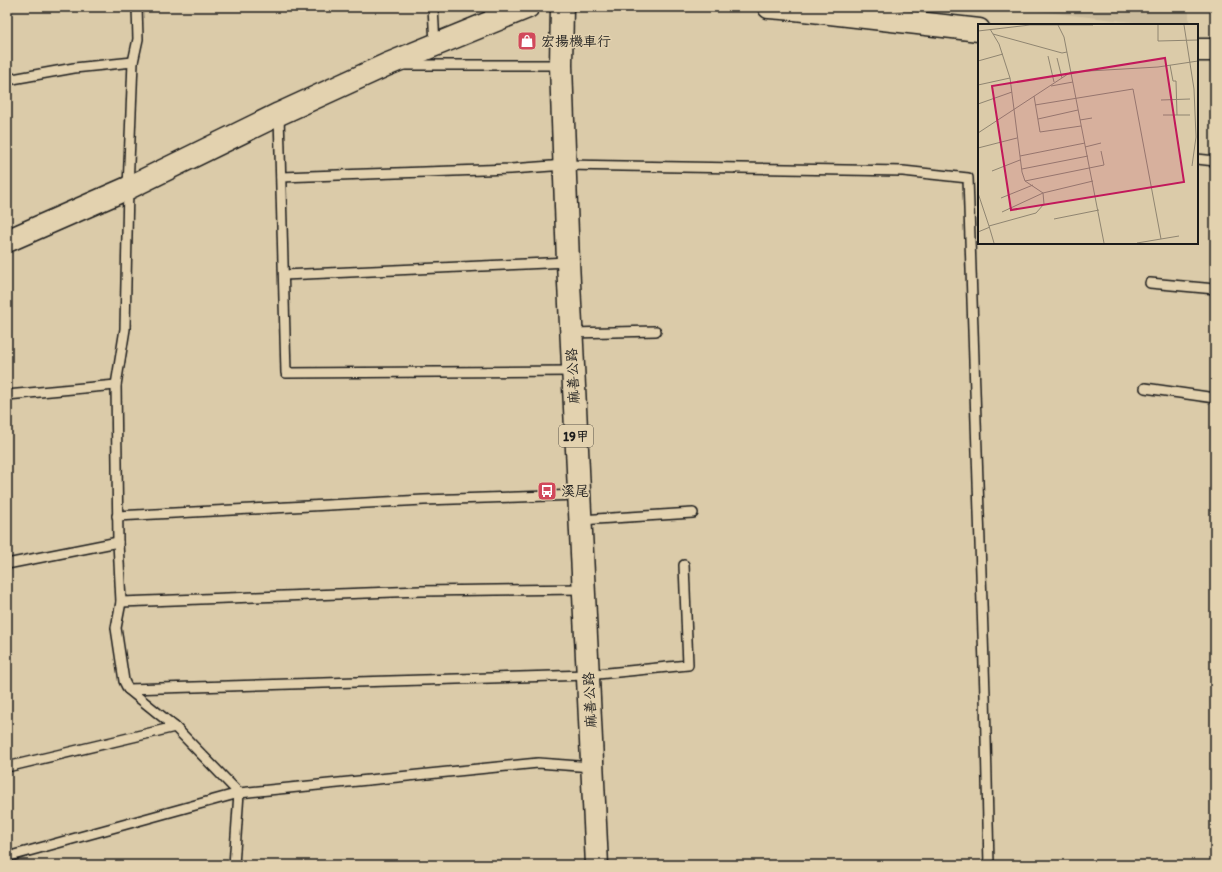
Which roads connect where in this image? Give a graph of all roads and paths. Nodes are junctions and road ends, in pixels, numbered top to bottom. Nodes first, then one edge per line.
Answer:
1 (137, 7) edge
2 (433, 7) edge
3 (528, 7) edge
4 (562, 7) edge
5 (769, 7) edge
6 (490, 15) edge
7 (978, 30) edge
8 (435, 45) junction
9 (1198, 50) edge
10 (1215, 50) edge
11 (134, 62) junction
12 (386, 65) junction
13 (562, 65) junction
14 (7, 80) edge
15 (279, 114) junction
16 (1198, 159) edge
17 (1215, 161) edge
18 (565, 165) junction
19 (281, 177) junction
20 (128, 188) junction
21 (7, 241) edge
22 (568, 262) junction
23 (284, 275) junction
24 (1150, 283) dead end
25 (1215, 289) edge
26 (656, 331) dead end
27 (571, 333) junction
28 (573, 372) junction
29 (116, 385) junction
30 (1145, 388) dead end
31 (7, 395) edge
32 (1215, 398) edge
33 (579, 495) junction
34 (692, 513) dead end
35 (117, 516) junction
36 (580, 520) junction
37 (118, 542) junction
38 (7, 564) edge
39 (684, 565) dead end
40 (583, 589) junction
41 (121, 602) junction
42 (588, 675) junction
43 (128, 689) junction
44 (174, 727) junction
45 (7, 767) edge
46 (593, 767) junction
47 (239, 793) junction
48 (7, 857) edge
49 (234, 865) edge
50 (597, 865) edge
51 (989, 865) edge

1 - 11 lane
2 - 8 lane
3 - 6 main road
4 - 13 main road, 麻善公路 / 19甲
5 - 7 main road
6 - 8 main road
8 - 12 main road
9 - 10 main road
11 - 14 lane
11 - 20 lane
12 - 13 lane
12 - 15 main road
13 - 18 main road, 麻善公路 / 19甲
15 - 19 lane
15 - 20 main road
16 - 17 lane
18 - 19 lane
18 - 22 main road, 麻善公路 / 19甲
18 - 51 lane
19 - 23 lane
20 - 21 main road
20 - 29 lane
22 - 23 lane
22 - 27 main road, 麻善公路 / 19甲
23 - 28 lane
24 - 25 lane
26 - 27 lane
27 - 28 main road, 麻善公路 / 19甲
28 - 33 main road, 麻善公路 / 19甲
29 - 31 lane
29 - 35 lane
30 - 32 lane
33 - 35 lane
33 - 36 main road, 麻善公路 / 19甲
34 - 36 lane
35 - 37 lane
36 - 40 main road, 麻善公路 / 19甲
37 - 38 lane
37 - 41 lane
39 - 42 lane
40 - 41 lane
40 - 42 main road, 麻善公路 / 19甲
41 - 43 lane
42 - 43 lane
42 - 46 main road, 麻善公路 / 19甲
43 - 44 lane
44 - 45 lane
44 - 47 lane
46 - 47 lane
46 - 50 main road, 麻善公路 / 19甲
47 - 48 lane
47 - 49 lane

